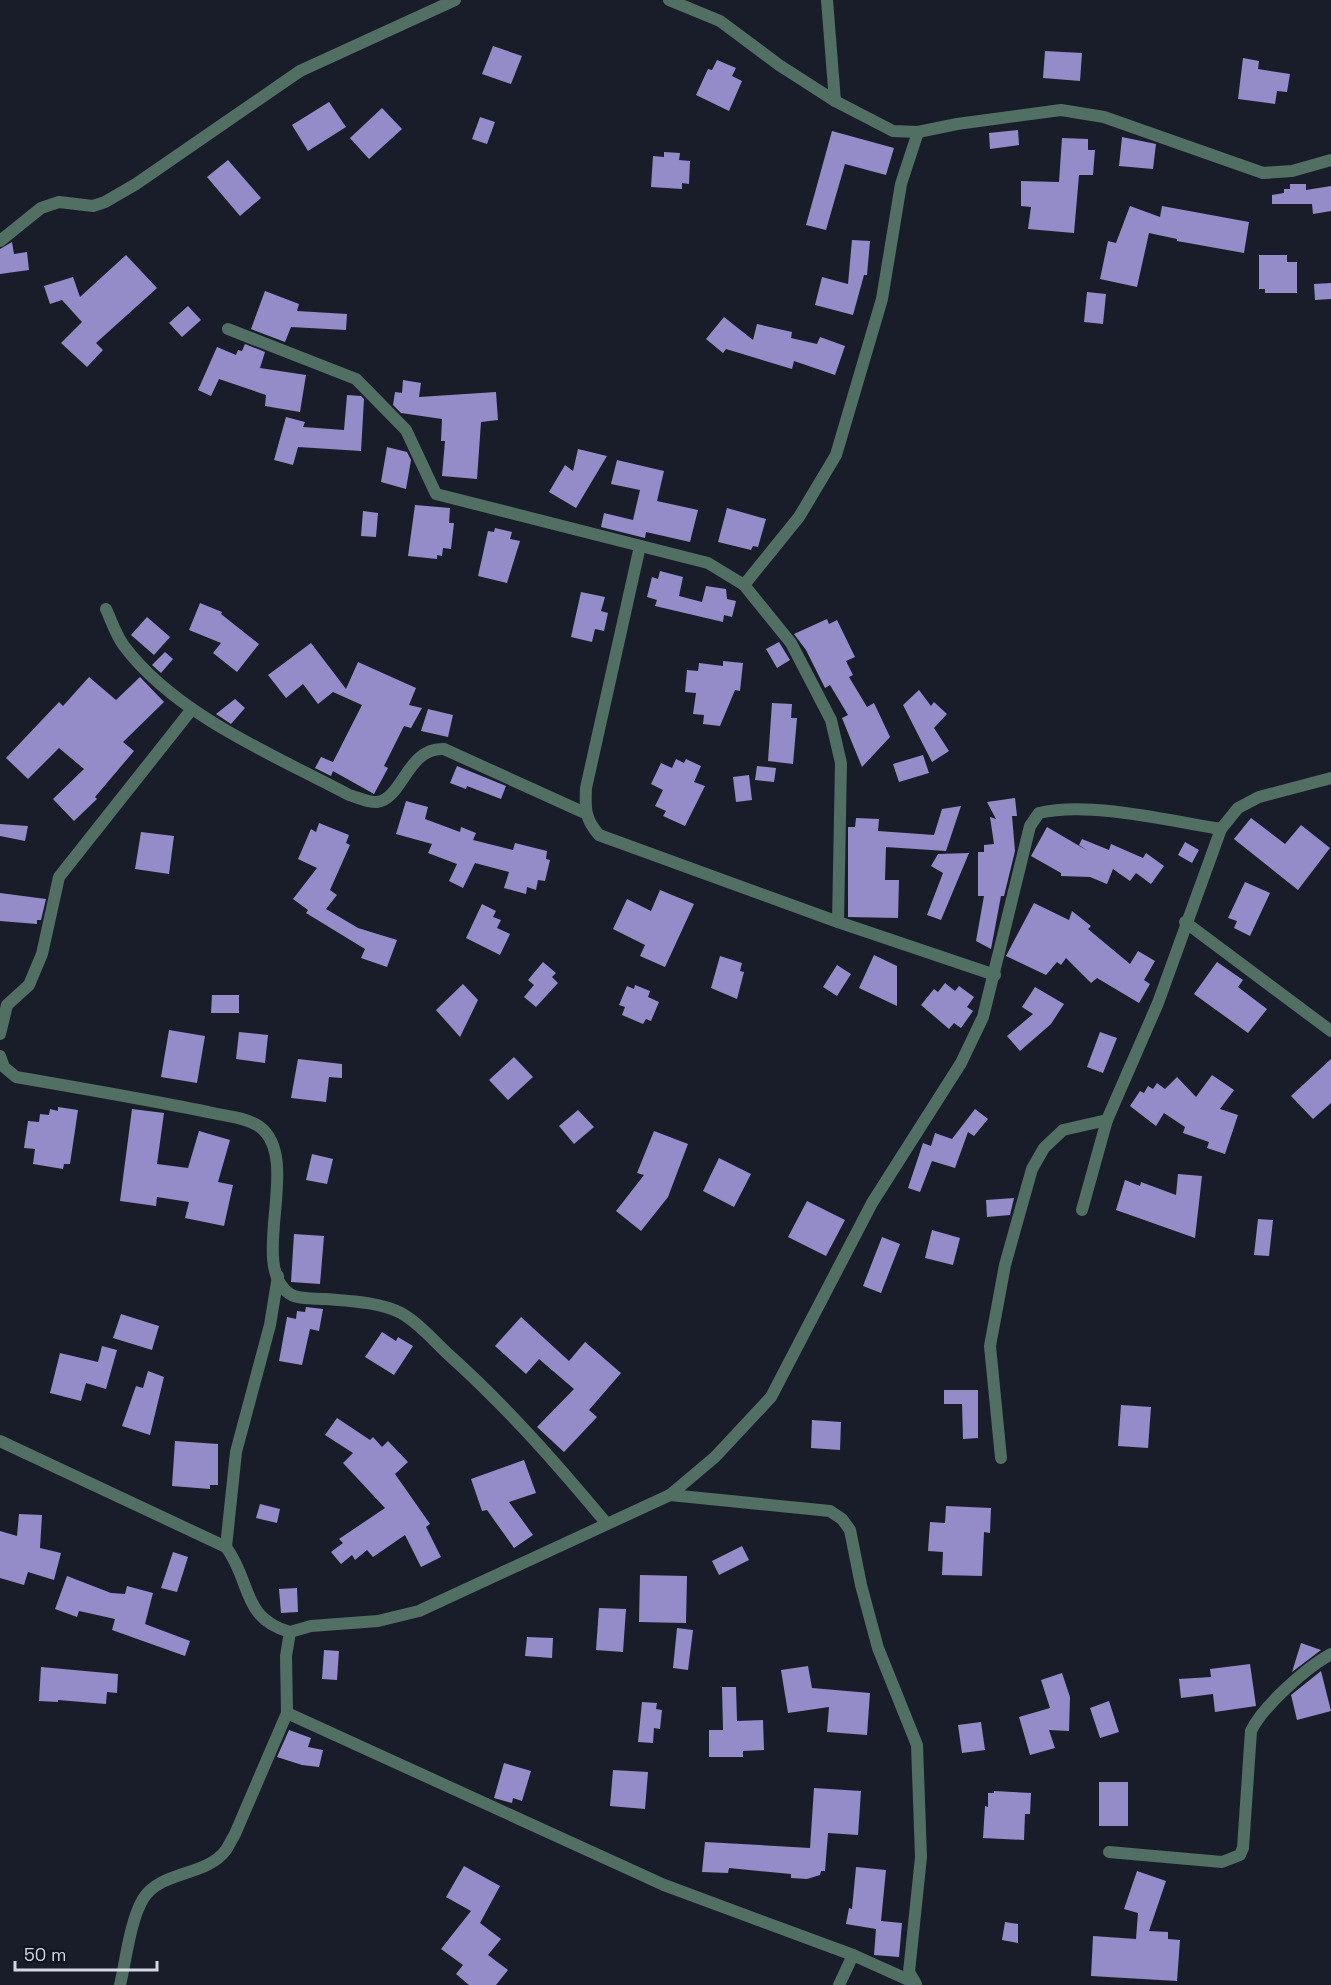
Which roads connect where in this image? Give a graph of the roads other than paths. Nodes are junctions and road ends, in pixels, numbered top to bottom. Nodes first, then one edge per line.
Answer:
1 (455, 0) edge
2 (669, 0) edge
3 (827, 0) edge
4 (835, 101) junction
5 (918, 132) junction
6 (1331, 160) edge
7 (0, 242) edge
8 (228, 329) dead end
9 (640, 546) junction
10 (744, 585) junction
11 (106, 609) dead end
12 (192, 709) junction
13 (1331, 778) edge
14 (585, 813) junction
15 (1221, 829) junction
16 (837, 922) junction
17 (1185, 922) junction
18 (995, 975) junction
19 (3, 1005) edge
20 (1331, 1031) edge
21 (0, 1034) edge
22 (0, 1056) edge
23 (1107, 1120) junction
24 (1082, 1210) dead end
25 (278, 1276) junction
26 (0, 1441) edge
27 (1001, 1458) dead end
28 (670, 1495) junction
29 (607, 1524) junction
30 (226, 1547) junction
31 (290, 1632) junction
32 (1331, 1654) edge
33 (287, 1713) junction
34 (1109, 1852) dead end
35 (853, 1954) junction
36 (915, 1984) edge
37 (120, 1985) edge
38 (839, 1985) edge

1 - 7 street
2 - 4 street
3 - 4 street
4 - 5 street
5 - 6 street
5 - 10 street
8 - 9 street
9 - 10 street
9 - 14 street
10 - 16 street
11 - 12 street
12 - 14 street
12 - 19 street
13 - 15 street
14 - 16 street
15 - 17 street
15 - 18 street
16 - 18 street
17 - 20 street
17 - 23 street
18 - 28 street
19 - 21 street
22 - 25 street
23 - 24 street
23 - 27 street
25 - 29 street
25 - 30 street
26 - 30 street
28 - 29 street
28 - 36 street
29 - 31 street
30 - 31 street
31 - 33 street
32 - 34 street
33 - 35 street
33 - 37 street
35 - 36 street
35 - 38 street

